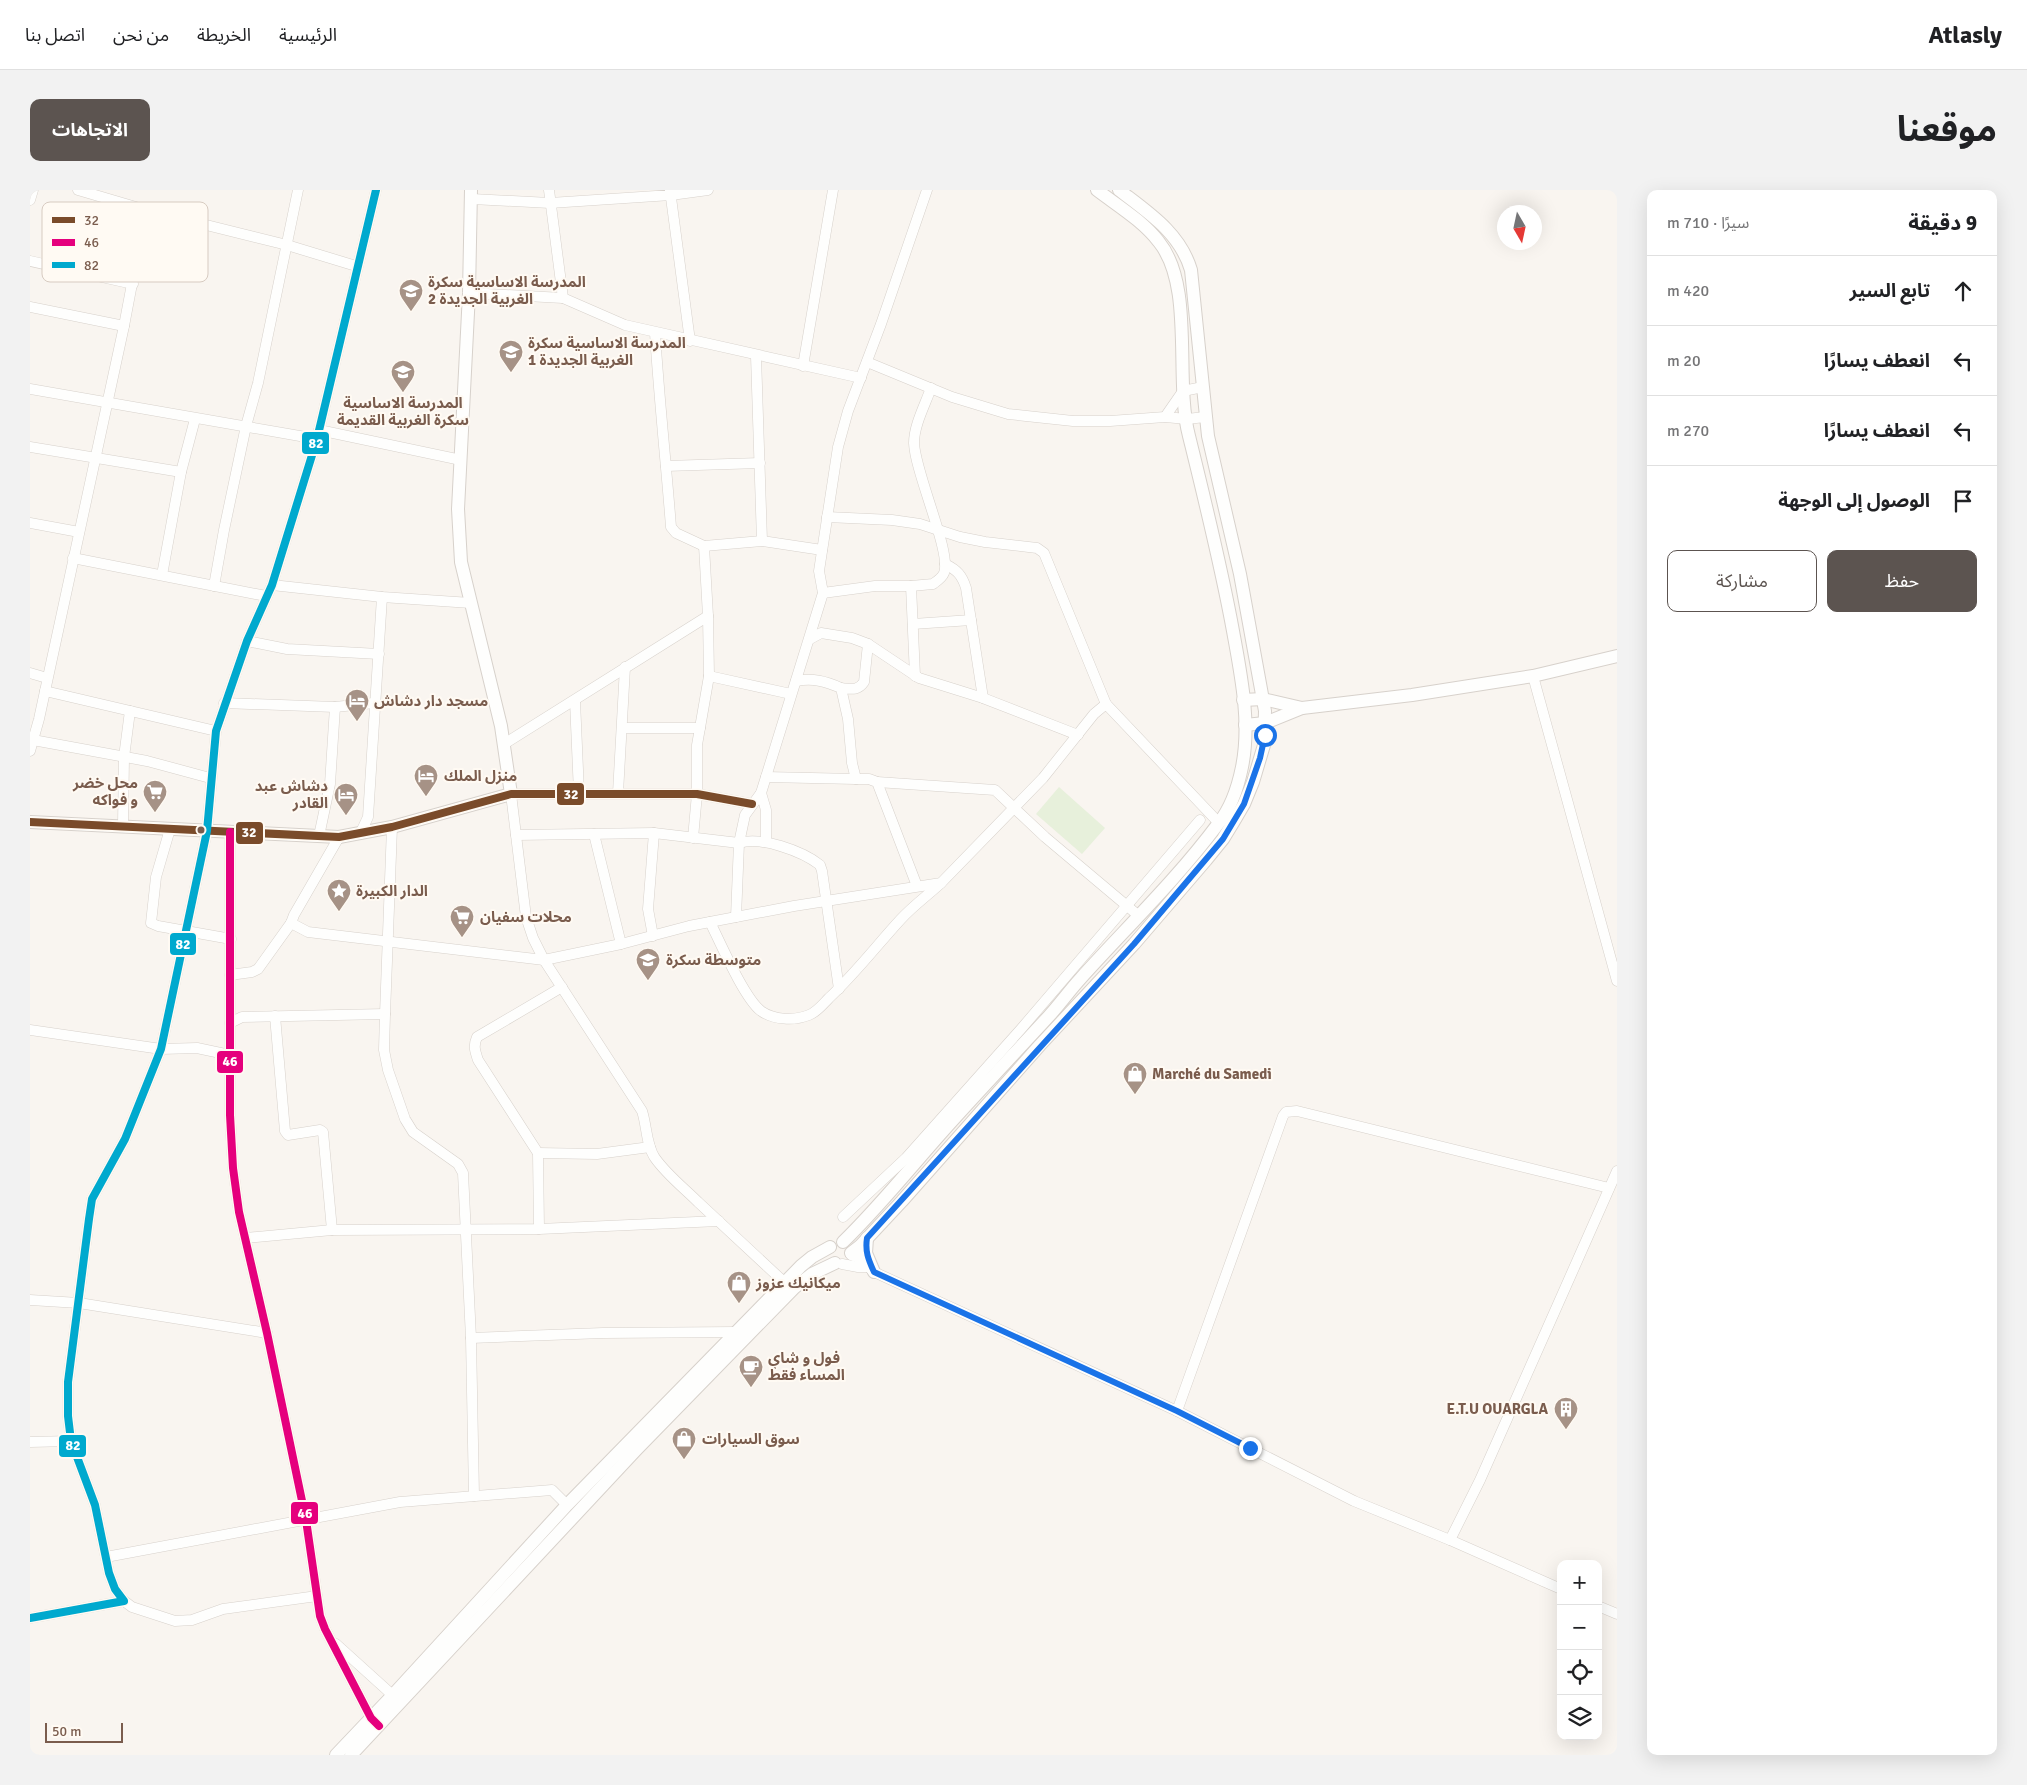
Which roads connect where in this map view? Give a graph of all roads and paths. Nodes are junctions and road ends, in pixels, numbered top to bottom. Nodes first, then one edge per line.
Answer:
1 (33, 190) edge
2 (78, 190) edge
3 (298, 190) edge
4 (376, 190) edge
5 (548, 190) edge
6 (708, 190) edge
7 (833, 190) edge
8 (927, 190) edge
9 (1097, 190) edge
10 (1119, 190) edge
11 (670, 192) edge
12 (472, 195) edge
13 (30, 200) edge
14 (119, 202) edge
15 (550, 203) junction
16 (208, 225) edge
17 (287, 245) junction
18 (356, 266) junction
19 (123, 282) edge
20 (132, 284) joint
21 (469, 293) junction
22 (563, 298) junction
23 (30, 307) edge
24 (124, 326) junction
25 (655, 333) junction
26 (690, 341) junction
27 (756, 356) junction
28 (867, 362) junction
29 (803, 366) junction
30 (862, 378) junction
31 (1203, 387) junction
32 (932, 388) junction
33 (30, 390) edge
34 (1183, 391) junction
35 (107, 403) junction
36 (1165, 417) junction
37 (1205, 417) junction
38 (195, 419) junction
39 (1186, 420) junction
40 (246, 426) junction
41 (318, 434) junction
42 (30, 447) edge
43 (96, 458) junction
44 (460, 460) junction
45 (760, 462) junction
46 (666, 466) junction
47 (181, 472) junction
48 (827, 517) junction
49 (30, 522) edge
50 (936, 528) junction
51 (79, 532) junction
52 (762, 541) junction
53 (704, 546) junction
54 (822, 550) junction
55 (73, 558) junction
56 (945, 564) junction
57 (162, 575) junction
58 (272, 585) junction
59 (214, 586) junction
60 (911, 586) junction
61 (823, 593) junction
62 (266, 596) junction
63 (382, 597) junction
64 (471, 603) junction
65 (708, 616) junction
66 (972, 620) junction
67 (912, 624) junction
68 (810, 638) junction
69 (247, 641) junction
70 (868, 644) junction
71 (379, 654) junction
72 (1617, 656) edge
73 (625, 668) junction
74 (30, 673) edge
75 (709, 676) junction
76 (915, 676) junction
77 (1533, 676) junction
78 (47, 678) junction
79 (796, 681) junction
80 (841, 688) junction
81 (45, 691) junction
82 (791, 694) junction
83 (983, 698) junction
84 (1263, 699) junction
85 (575, 700) junction
86 (1243, 700) junction
87 (224, 703) junction
88 (374, 703) junction
89 (1106, 704) junction
90 (335, 707) junction
91 (1302, 708) junction
92 (130, 711) junction
93 (1265, 723) junction
94 (1245, 725) junction
95 (622, 728) junction
96 (700, 728) junction
97 (216, 731) junction
98 (1078, 735) junction
99 (33, 740) junction
100 (504, 744) junction
101 (30, 751) edge
102 (124, 757) junction
103 (766, 777) junction
104 (210, 778) junction
105 (856, 779) junction
106 (877, 782) junction
107 (578, 793) junction
108 (618, 793) junction
109 (761, 793) junction
110 (511, 794) junction
111 (697, 794) junction
112 (752, 804) junction
113 (1014, 809) junction
114 (1200, 820) dead end
115 (30, 822) edge
116 (1219, 823) junction
117 (123, 826) junction
118 (392, 827) junction
119 (170, 829) junction
120 (207, 831) junction
121 (230, 832) junction
122 (654, 833) junction
123 (360, 834) junction
124 (594, 834) junction
125 (516, 835) junction
126 (319, 836) junction
127 (339, 837) junction
128 (693, 838) junction
129 (766, 842) junction
130 (739, 843) junction
131 (941, 883) junction
132 (917, 886) junction
133 (827, 902) junction
134 (1127, 906) junction
135 (1139, 916) junction
136 (736, 917) junction
137 (710, 922) junction
138 (291, 923) junction
139 (186, 930) junction
140 (653, 936) junction
141 (231, 939) junction
142 (388, 941) junction
143 (621, 944) junction
144 (544, 960) junction
145 (1076, 974) junction
146 (230, 975) junction
147 (1617, 981) edge
148 (562, 987) junction
149 (839, 989) junction
150 (1092, 989) junction
151 (385, 1014) junction
152 (275, 1016) junction
153 (230, 1023) junction
154 (30, 1030) edge
155 (1025, 1033) junction
156 (1040, 1045) junction
157 (161, 1048) junction
158 (230, 1055) junction
159 (650, 1147) junction
160 (928, 1149) junction
161 (538, 1152) junction
162 (939, 1159) junction
163 (910, 1162) junction
164 (1617, 1171) edge
165 (1609, 1188) junction
166 (843, 1218) dead end
167 (719, 1221) junction
168 (332, 1230) junction
169 (467, 1230) junction
170 (539, 1230) junction
171 (246, 1238) junction
172 (867, 1238) junction
173 (843, 1242) junction
174 (830, 1247) junction
175 (845, 1258) junction
176 (871, 1269) junction
177 (789, 1285) junction
178 (30, 1300) edge
179 (79, 1303) junction
180 (737, 1332) junction
181 (267, 1333) junction
182 (471, 1338) junction
183 (1177, 1411) junction
184 (71, 1441) junction
185 (30, 1442) edge
186 (474, 1496) junction
187 (567, 1505) junction
188 (306, 1520) junction
189 (1450, 1540) junction
190 (106, 1557) junction
191 (1557, 1588) edge
192 (317, 1596) junction
193 (124, 1601) junction
194 (1602, 1608) edge
195 (1617, 1614) edge
196 (30, 1618) edge
197 (330, 1638) junction
198 (397, 1699) junction
199 (375, 1722) junction
200 (336, 1755) edge
201 (351, 1755) edge

1 - 13 street
2 - 14 street
3 - 17 street
4 - 18 street
5 - 15 street
6 - 11 street
7 - 29 street
8 - 28 street
9 - 34 street
10 - 31 street
11 - 15 street
11 - 26 street
12 - 15 street
12 - 21 street
15 - 22 street
16 - 17 street
17 - 18 street
17 - 40 street
18 - 41 street
19 - 20 street
20 - 24 street
21 - 22 street
21 - 44 street
22 - 25 street
23 - 24 street
24 - 35 street
25 - 26 street
25 - 46 street
26 - 27 street
27 - 29 street
27 - 45 street
28 - 30 street
28 - 32 street
29 - 30 street
30 - 48 street
31 - 34 street
31 - 37 street
32 - 36 street
32 - 50 street
33 - 35 street
34 - 36 street
34 - 39 street
35 - 38 street
35 - 43 street
36 - 39 street
37 - 39 street
37 - 84 street
38 - 40 street
38 - 47 street
39 - 86 street
40 - 41 street
40 - 59 street
41 - 44 street
41 - 58 street
42 - 43 street
43 - 47 street
43 - 51 street
44 - 64 street
45 - 46 street
45 - 52 street
46 - 53 street
47 - 57 street
48 - 50 street
48 - 54 street
49 - 51 street
50 - 56 street
50 - 89 street
51 - 55 street
52 - 53 street
52 - 54 street
53 - 65 street
54 - 61 street
55 - 57 street
55 - 78 street
56 - 60 street
56 - 66 street
57 - 59 street
58 - 62 street
58 - 63 street
59 - 62 street
60 - 61 street
60 - 67 street
61 - 68 street
62 - 69 street
63 - 64 street
63 - 71 street
64 - 100 street
65 - 73 street
65 - 75 street
66 - 67 street
66 - 83 street
67 - 76 street
68 - 70 street
68 - 79 street
69 - 71 street
69 - 87 street
70 - 76 street
70 - 80 street
71 - 88 street
72 - 77 street
73 - 85 street
73 - 95 street
74 - 78 street
75 - 82 street
75 - 96 street
76 - 83 street
77 - 91 street
77 - 147 street
78 - 81 street
79 - 80 street
79 - 82 street
80 - 105 street
81 - 92 street
81 - 99 street
82 - 103 street
83 - 98 street
84 - 86 street
84 - 91 street
84 - 93 street
85 - 100 street
85 - 107 street
86 - 94 street
87 - 90 street
87 - 97 street
88 - 90 street
88 - 123 street
89 - 98 street
89 - 116 street
90 - 126 street
91 - 93 street
92 - 97 street
92 - 102 street
93 - 94 street
93 - 150 street
94 - 116 street
95 - 96 street
95 - 108 street
96 - 111 street
97 - 104 street
98 - 113 street
99 - 101 street
99 - 102 street
100 - 110 street
102 - 104 street
102 - 117 street
103 - 105 street
103 - 109 street
104 - 120 street
105 - 106 street
106 - 113 street
106 - 132 street
107 - 108 street
107 - 110 street
108 - 111 street
109 - 112 street
109 - 129 street
110 - 118 street
110 - 125 street
111 - 112 street
111 - 128 street
112 - 130 street
113 - 131 street
113 - 134 street
114 - 134 street
115 - 117 street
116 - 135 street
117 - 119 street
118 - 123 street
118 - 142 street
119 - 120 street
119 - 139 street
120 - 121 street
120 - 139 street
121 - 126 street
121 - 141 street
122 - 124 street
122 - 128 street
122 - 140 street
123 - 127 street
124 - 125 street
124 - 143 street
125 - 144 street
126 - 127 street
127 - 138 street
128 - 130 street
129 - 130 street
129 - 133 street
130 - 136 street
131 - 132 street
131 - 149 street
132 - 133 street
133 - 136 street
133 - 149 street
134 - 135 street
134 - 145 street
135 - 145 street
136 - 137 street
137 - 140 street
137 - 149 street
138 - 142 street
138 - 146 street
139 - 141 street
139 - 157 street
140 - 143 street
141 - 146 street
142 - 144 street
142 - 151 street
143 - 144 street
144 - 148 street
145 - 150 street
145 - 155 street
146 - 153 street
148 - 159 street
148 - 161 street
150 - 156 street
151 - 152 street
151 - 169 street
152 - 153 street
152 - 168 street
153 - 158 street
154 - 157 street
155 - 156 street
155 - 160 street
155 - 163 street
156 - 162 street
157 - 158 street
157 - 179 street
158 - 171 street
159 - 161 street
159 - 167 street
160 - 162 street
160 - 163 street
161 - 170 street
162 - 172 street
163 - 166 street
163 - 173 street
164 - 165 street
165 - 183 street
165 - 189 street
167 - 170 street
167 - 177 street
168 - 169 street
168 - 171 street
169 - 170 street
169 - 182 street
171 - 181 street
172 - 175 street
172 - 176 street
173 - 174 street
173 - 175 street
174 - 175 street
174 - 177 street
175 - 176 street
175 - 177 street
176 - 183 street
177 - 180 street
177 - 198 street
178 - 179 street
179 - 181 street
179 - 184 street
180 - 182 street
180 - 187 street
181 - 188 street
182 - 186 street
183 - 189 street
184 - 185 street
184 - 190 street
186 - 187 street
186 - 188 street
187 - 198 street
188 - 190 street
188 - 192 street
189 - 191 street
190 - 193 street
192 - 193 street
192 - 197 street
193 - 196 street
194 - 195 street
197 - 198 street
197 - 199 street
198 - 199 street
199 - 200 street
199 - 201 street

